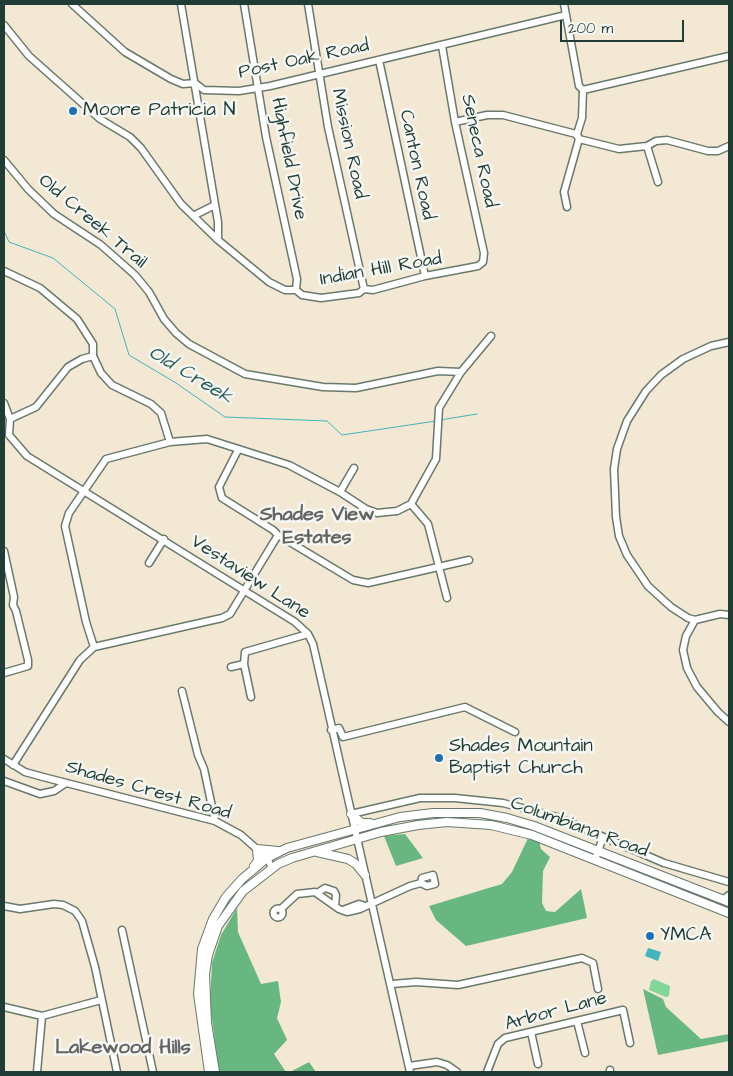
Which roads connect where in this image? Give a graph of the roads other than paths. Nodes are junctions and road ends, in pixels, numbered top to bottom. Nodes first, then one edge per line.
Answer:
1 (72, 4) edge
2 (182, 4) edge
3 (244, 4) edge
4 (308, 4) edge
5 (564, 4) edge
6 (566, 14) junction
7 (4, 25) edge
8 (442, 46) junction
9 (729, 56) edge
10 (380, 60) junction
11 (319, 73) junction
12 (195, 83) junction
13 (259, 88) junction
14 (583, 90) junction
15 (455, 122) junction
16 (579, 139) junction
17 (647, 146) junction
18 (729, 146) edge
19 (4, 160) edge
20 (6, 168) edge
21 (658, 182) dead end
22 (215, 205) junction
23 (567, 207) dead end
24 (193, 216) junction
25 (218, 240) junction
26 (483, 262) joint
27 (4, 271) edge
28 (425, 276) junction
29 (364, 289) junction
30 (296, 290) junction
31 (491, 336) dead end
32 (729, 342) edge
33 (93, 356) junction
34 (460, 372) junction
35 (4, 403) edge
36 (10, 419) junction
37 (6, 436) edge
38 (170, 442) junction
39 (238, 450) junction
40 (354, 468) dead end
41 (85, 490) junction
42 (340, 492) junction
43 (411, 504) junction
44 (278, 536) junction
45 (164, 539) junction
46 (4, 551) edge
47 (469, 560) dead end
48 (149, 563) dead end
49 (440, 566) junction
50 (244, 591) junction
51 (447, 598) dead end
52 (13, 605) junction
53 (4, 608) edge
54 (729, 615) edge
55 (695, 620) junction
56 (308, 634) junction
57 (94, 647) junction
58 (244, 664) junction
59 (230, 667) dead end
60 (4, 673) edge
61 (182, 691) dead end
62 (251, 697) dead end
63 (729, 722) edge
64 (331, 730) junction
65 (515, 732) dead end
66 (4, 758) edge
67 (13, 764) junction
68 (4, 781) edge
69 (66, 783) junction
70 (480, 813) junction
71 (351, 814) junction
72 (400, 817) junction
73 (215, 822) junction
74 (374, 824) junction
75 (479, 824) junction
76 (402, 827) junction
77 (354, 829) junction
78 (603, 837) junction
79 (356, 839) junction
80 (257, 849) junction
81 (282, 851) junction
82 (312, 851) junction
83 (598, 851) junction
84 (267, 858) junction
85 (595, 860) junction
86 (253, 868) junction
87 (272, 868) junction
88 (364, 875) junction
89 (729, 882) edge
90 (420, 883) dead end
91 (317, 893) junction
92 (727, 899) edge
93 (368, 905) junction
94 (4, 906) edge
95 (335, 906) junction
96 (281, 909) dead end
97 (729, 913) edge
98 (122, 930) dead end
99 (392, 984) junction
100 (598, 989) dead end
101 (101, 1000) junction
102 (4, 1007) edge
103 (42, 1016) junction
104 (577, 1020) junction
105 (531, 1032) junction
106 (630, 1043) dead end
107 (584, 1053) dead end
108 (538, 1064) dead end
109 (410, 1069) edge
110 (37, 1072) edge
111 (117, 1072) edge
112 (153, 1072) edge
113 (209, 1072) edge
114 (215, 1072) edge
115 (457, 1072) edge
116 (487, 1072) edge

1 - 12 street, Post Oak Road
2 - 12 street
3 - 13 street, Highfield Drive
4 - 11 street, Mission Road
5 - 6 street
6 - 8 street, Post Oak Road
6 - 14 street
7 - 24 street, Indian Hill Road
8 - 10 street, Post Oak Road
8 - 15 street, Seneca Road
9 - 14 street
10 - 11 street, Post Oak Road
10 - 28 street, Canton Road
11 - 13 street, Post Oak Road
11 - 29 street, Mission Road
12 - 13 street, Post Oak Road
12 - 22 street
13 - 30 street, Highfield Drive
14 - 16 street
15 - 16 street
15 - 26 street, Seneca Road
16 - 17 street
16 - 23 street
17 - 18 street
17 - 21 street
19 - 20 street, Old Creek Trail
20 - 34 street, Old Creek Trail
22 - 24 street
22 - 25 street
24 - 25 street, Indian Hill Road
25 - 30 street, Indian Hill Road
26 - 28 street, Indian Hill Road
27 - 33 street
28 - 29 street, Indian Hill Road
29 - 30 street, Indian Hill Road
31 - 34 street
32 - 55 street
33 - 36 street
33 - 38 street
34 - 43 street
35 - 36 street
36 - 37 street
37 - 41 street, Vestaview Lane
38 - 39 street
38 - 41 street
39 - 42 street
39 - 44 street
40 - 42 street
41 - 45 street, Vestaview Lane
41 - 57 street
42 - 43 street
43 - 49 street
44 - 49 street
44 - 50 street
45 - 48 street
45 - 50 street, Vestaview Lane
46 - 52 street
47 - 49 street
49 - 51 street
50 - 56 street, Vestaview Lane
50 - 57 street
52 - 53 street
52 - 60 street
54 - 55 street
55 - 63 street
56 - 58 street
56 - 64 street, Vestaview Lane
57 - 67 street
58 - 59 street
58 - 62 street
61 - 73 street
64 - 65 street
64 - 71 street, Vestaview Lane
66 - 67 street, Shades Crest Road
67 - 69 street, Shades Crest Road
68 - 69 street
69 - 73 street, Shades Crest Road
70 - 72 main road, Columbiana Road
70 - 75 main road
70 - 83 main road, Columbiana Road
71 - 74 main road
71 - 77 street, Vestaview Lane
71 - 78 street
72 - 74 main road, Columbiana Road
72 - 76 main road
73 - 80 street, Shades Crest Road
74 - 77 main road, Columbiana Road
75 - 76 main road, Columbiana Road
75 - 85 main road, Columbiana Road
76 - 79 main road, Columbiana Road
77 - 79 street
77 - 81 main road, Columbiana Road
78 - 83 street
78 - 89 street
79 - 82 main road, Columbiana Road
79 - 88 street
80 - 81 main road
80 - 84 street, Shades Crest Road
80 - 86 main road
81 - 84 main road, Columbiana Road
82 - 87 main road, Columbiana Road
82 - 88 main road
83 - 85 street
83 - 92 main road, Columbiana Road
84 - 86 main road, Columbiana Road
84 - 87 street, Shades Crest Road
85 - 97 main road, Columbiana Road
86 - 113 main road, Columbiana Road
87 - 114 main road, Columbiana Road
88 - 93 street
90 - 93 street
91 - 95 street
91 - 95 street
91 - 96 street
93 - 95 street
93 - 99 street
94 - 101 street
98 - 112 street
99 - 100 street
99 - 109 street
101 - 103 street
101 - 111 street
102 - 103 street
103 - 110 street
104 - 105 street, Arbor Lane
104 - 106 street, Arbor Lane
104 - 107 street
105 - 108 street
105 - 116 street, Arbor Lane
109 - 115 street

